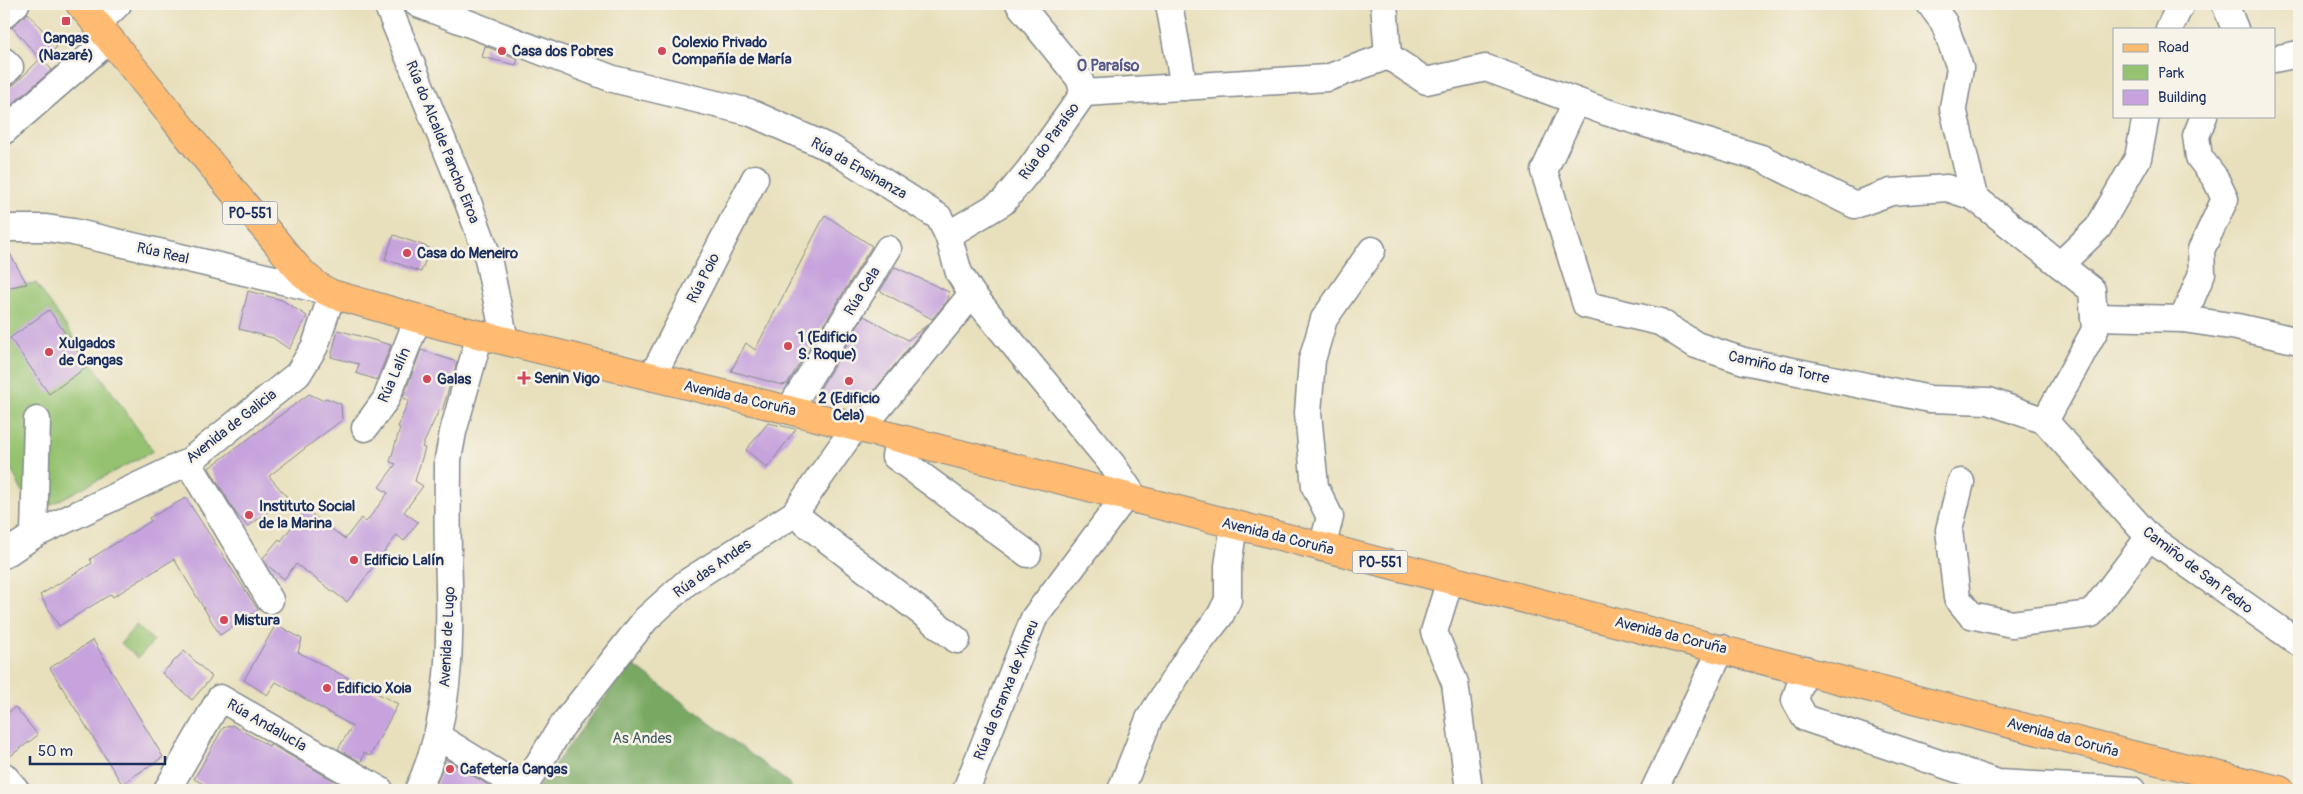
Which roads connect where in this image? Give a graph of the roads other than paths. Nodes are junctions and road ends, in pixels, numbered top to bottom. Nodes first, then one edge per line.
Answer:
1 (118, 4) edge
2 (387, 4) edge
3 (418, 4) edge
4 (1018, 4) edge
5 (1169, 4) edge
6 (1384, 4) edge
7 (1930, 4) edge
8 (2182, 4) edge
9 (2225, 4) edge
10 (96, 22) edge
11 (2170, 28) edge
12 (2235, 28) edge
13 (2299, 54) edge
14 (1388, 56) junction
15 (2276, 59) edge
16 (4, 60) edge
17 (4, 73) edge
18 (1184, 87) junction
19 (1084, 93) junction
20 (1576, 102) junction
21 (2146, 118) edge
22 (2203, 118) edge
23 (4, 131) edge
24 (755, 178) dead end
25 (1974, 197) junction
26 (4, 228) edge
27 (948, 235) junction
28 (888, 249) dead end
29 (1372, 250) dead end
30 (2060, 265) junction
31 (326, 292) junction
32 (972, 294) junction
33 (2094, 317) junction
34 (418, 318) junction
35 (2183, 319) junction
36 (492, 337) junction
37 (2299, 341) edge
38 (652, 377) junction
39 (789, 410) junction
40 (37, 420) dead end
41 (2044, 421) junction
42 (365, 428) dead end
43 (859, 428) junction
44 (900, 438) junction
45 (188, 462) junction
46 (1961, 482) dead end
47 (1131, 498) junction
48 (794, 514) junction
49 (1234, 525) junction
50 (34, 535) junction
51 (2149, 537) junction
52 (1322, 548) junction
53 (1028, 554) dead end
54 (4, 555) edge
55 (1450, 580) junction
56 (270, 600) dead end
57 (958, 640) dead end
58 (2299, 643) edge
59 (1722, 648) junction
60 (1804, 669) junction
61 (437, 736) junction
62 (4, 776) edge
63 (16, 790) edge
64 (168, 790) edge
65 (380, 790) edge
66 (418, 790) edge
67 (523, 790) edge
68 (966, 790) edge
69 (1121, 790) edge
70 (1469, 790) edge
71 (1654, 790) edge
72 (2132, 790) edge
73 (2280, 790) edge

1 - 10 street
2 - 36 street, Rúa do Alcalde Pancho Eiroa
3 - 27 street, Rúa da Ensinanza
4 - 19 street, Rúa do Paraíso
5 - 18 street
6 - 14 street
7 - 25 street
8 - 11 street
9 - 12 street
10 - 23 street
10 - 31 main road, PO-551
13 - 15 street
14 - 18 street
14 - 20 street
16 - 17 street
18 - 19 street
19 - 27 street, Rúa do Paraíso
20 - 25 street
20 - 41 street, Camiño da Torre
21 - 30 street
22 - 35 street
24 - 38 street, Rúa Poio
25 - 30 street
26 - 31 street, Rúa Real
27 - 32 street, Rúa da Ensinanza
28 - 39 street, Rúa Cela
29 - 52 street
30 - 33 street
31 - 34 main road, PO-551
31 - 45 street, Avenida de Galicia
32 - 43 street, Rúa das Andes
32 - 47 street, Rúa da Ensinanza
33 - 35 street
33 - 41 street
34 - 36 main road, PO-551
34 - 42 street, Rúa Lalín
35 - 37 street
36 - 38 main road, Avenida da Coruña / PO-551
36 - 61 street, Avenida de Lugo
38 - 39 main road, Avenida da Coruña / PO-551
39 - 43 main road, Avenida da Coruña / PO-551
40 - 50 street
41 - 51 street, Camiño de San Pedro
43 - 44 main road, Avenida da Coruña / PO-551
43 - 48 street, Rúa das Andes
44 - 47 main road, Avenida da Coruña / PO-551
44 - 53 street
45 - 50 street, Avenida de Galicia
45 - 56 street
46 - 51 street
47 - 49 main road, Avenida da Coruña / PO-551
47 - 68 street, Rúa da Granxa de Ximeu
48 - 57 street
48 - 67 street, Rúa das Andes
49 - 52 main road, Avenida da Coruña / PO-551
49 - 69 street
50 - 54 street, Avenida de Galicia
51 - 58 street, Camiño de San Pedro
52 - 55 main road, Avenida da Coruña / PO-551
55 - 59 main road, Avenida da Coruña / PO-551
55 - 70 street
59 - 60 main road, Avenida da Coruña / PO-551
59 - 71 street
60 - 72 street
60 - 73 main road, Avenida da Coruña / PO-551
61 - 66 street, Avenida de Lugo
61 - 67 street
62 - 63 street
64 - 65 street, Rúa Andalucía

